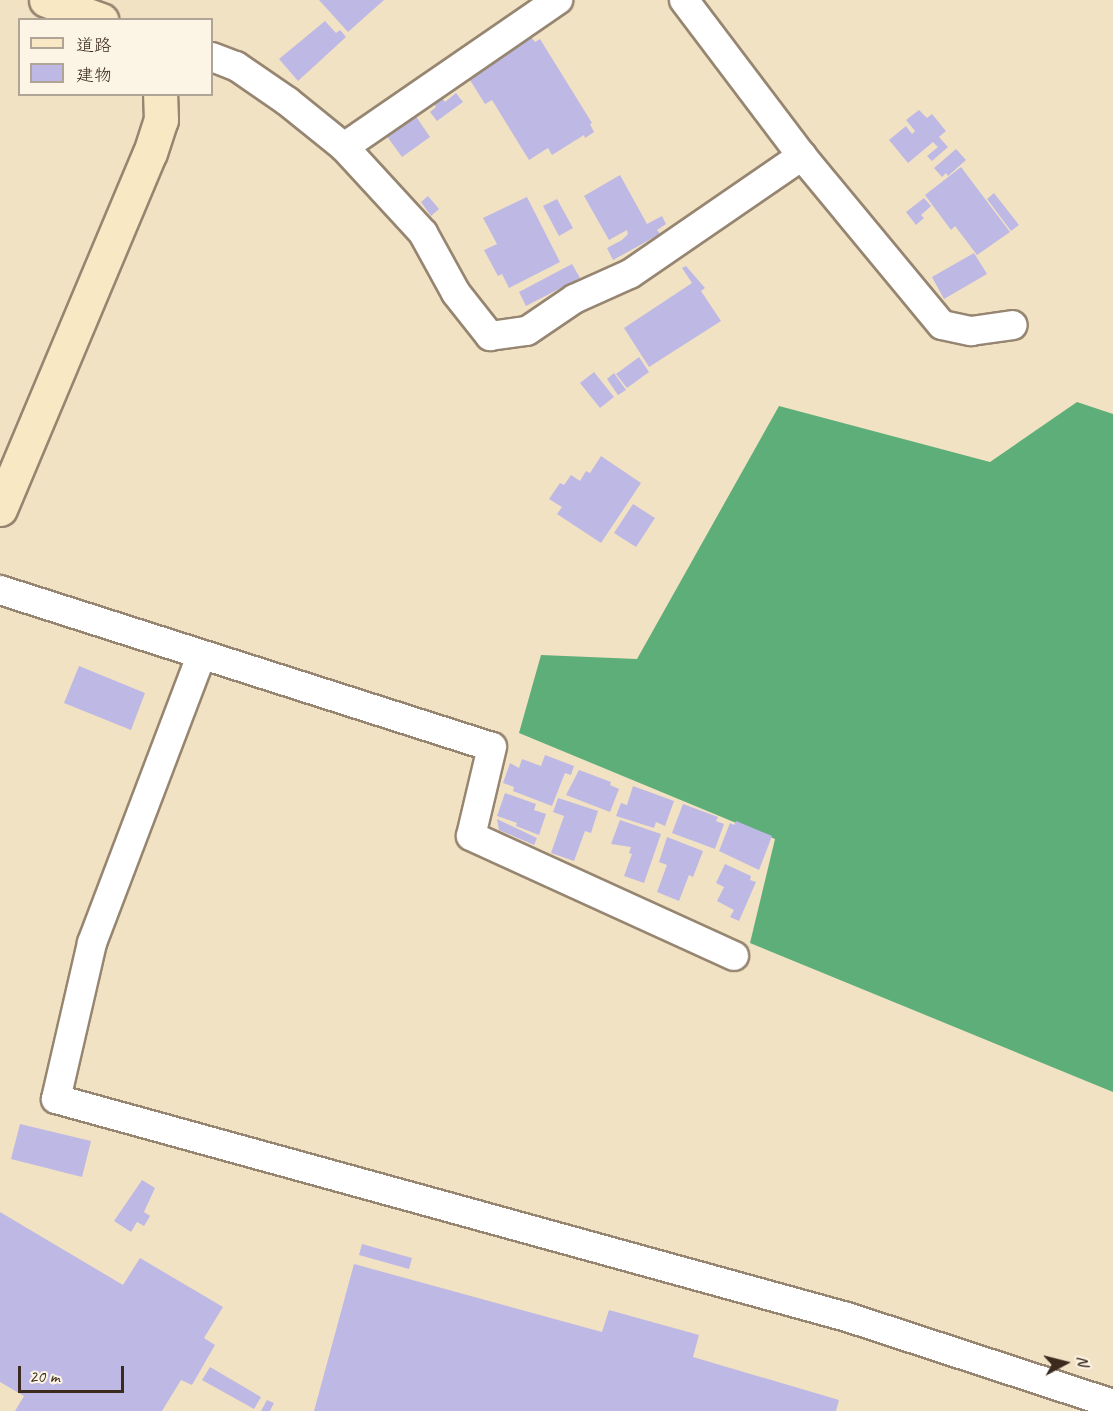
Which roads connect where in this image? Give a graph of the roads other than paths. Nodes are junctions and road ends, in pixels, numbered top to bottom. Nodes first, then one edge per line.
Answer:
1 (45, 0) edge
2 (558, 0) edge
3 (684, 0) edge
4 (95, 18) edge
5 (213, 57) edge
6 (160, 96) edge
7 (344, 147) junction
8 (802, 156) junction
9 (1013, 325) dead end
10 (0, 509) edge
11 (0, 590) edge
12 (201, 656) junction
13 (734, 956) dead end
14 (1113, 1404) edge

1 - 4 street
2 - 7 street
3 - 8 street
5 - 7 street
6 - 10 street
7 - 8 street
8 - 9 street
11 - 12 street
12 - 13 street
12 - 14 street

